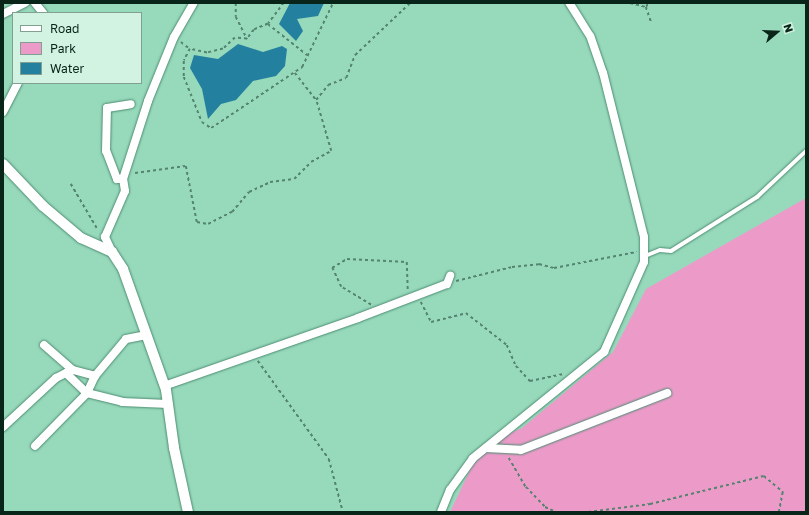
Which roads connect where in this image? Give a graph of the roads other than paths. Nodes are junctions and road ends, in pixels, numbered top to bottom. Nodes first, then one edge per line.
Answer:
1 (25, 3) edge
2 (35, 3) edge
3 (194, 3) edge
4 (570, 3) edge
5 (42, 12) edge
6 (3, 14) edge
7 (17, 84) edge
8 (131, 104) dead end
9 (3, 112) edge
10 (806, 151) edge
11 (3, 164) edge
12 (124, 176) junction
13 (112, 252) junction
14 (644, 253) junction
15 (448, 280) road end
16 (147, 335) junction
17 (44, 345) dead end
18 (95, 376) junction
19 (164, 386) junction
20 (87, 393) junction
21 (667, 394) dead end
22 (168, 404) junction
23 (3, 427) edge
24 (35, 446) dead end
25 (486, 448) junction
26 (188, 512) edge
27 (441, 512) edge

1 - 6 street
2 - 5 street
3 - 12 street
4 - 14 street
7 - 9 street
8 - 12 street
10 - 14 lane
11 - 13 street
12 - 13 street
13 - 16 street
14 - 25 street
15 - 19 street
16 - 18 street
16 - 19 street
17 - 18 street
18 - 20 street
19 - 22 street
20 - 22 street
20 - 23 street
20 - 24 street
21 - 25 street
22 - 26 street
25 - 27 street

